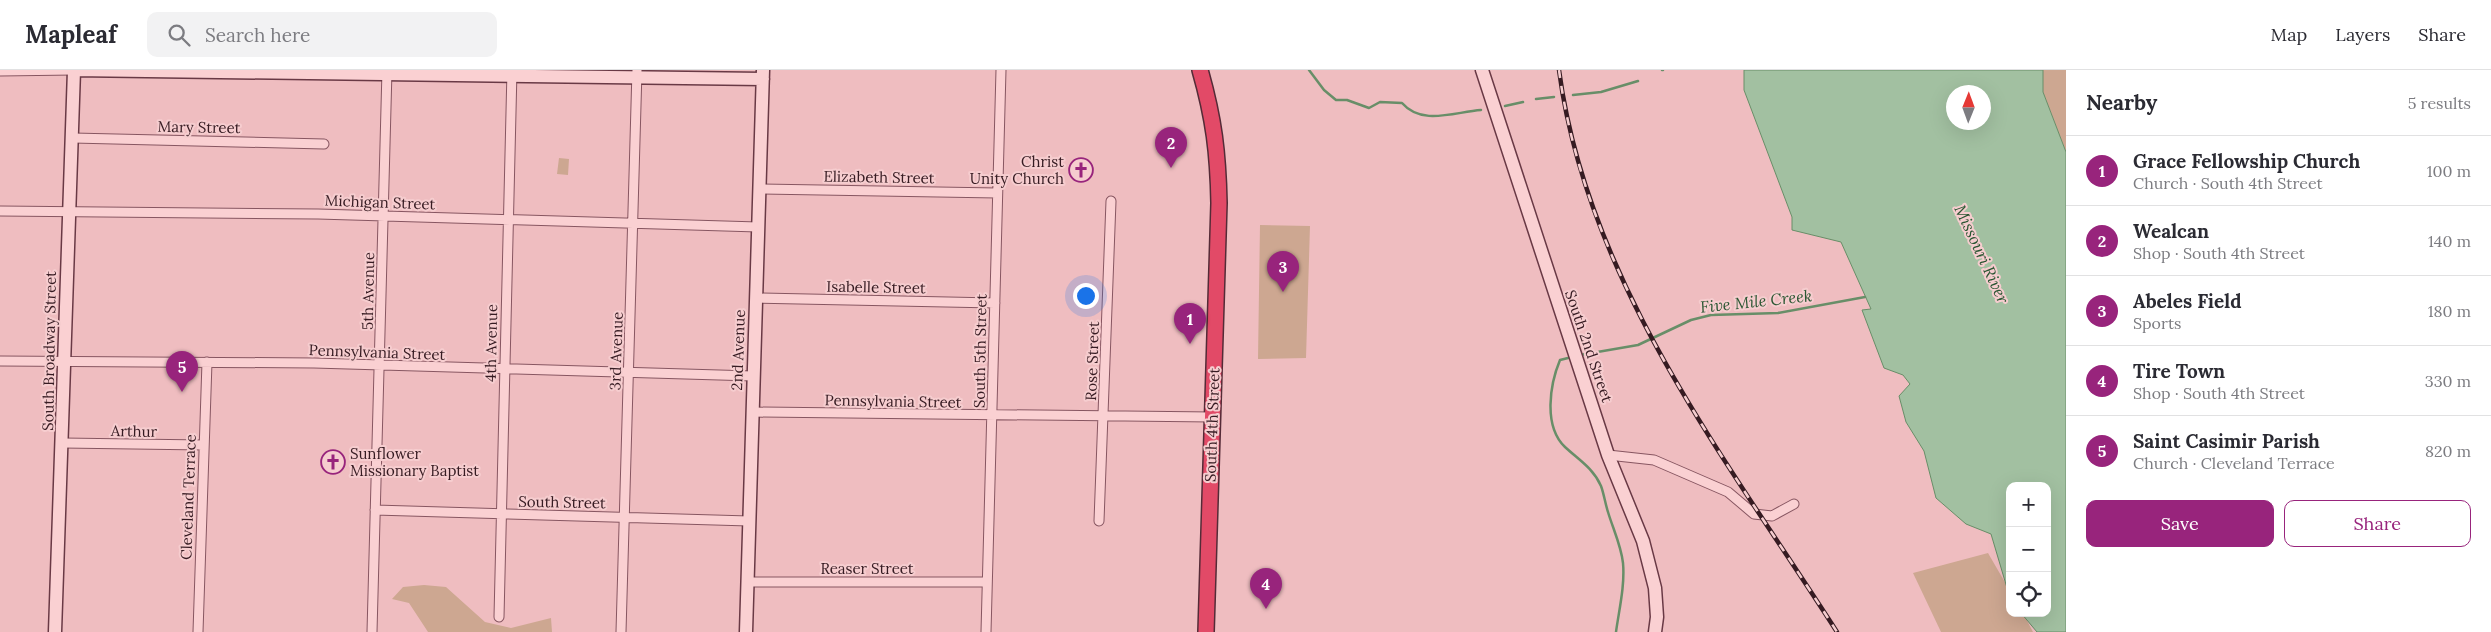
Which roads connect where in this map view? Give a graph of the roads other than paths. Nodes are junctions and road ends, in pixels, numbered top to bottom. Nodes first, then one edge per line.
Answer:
1 (74, 70) edge
2 (1001, 70) edge
3 (1200, 70) edge
4 (1482, 70) edge
5 (0, 71) edge
6 (198, 71) edge
7 (387, 71) edge
8 (512, 72) edge
9 (637, 73) edge
10 (763, 74) edge
11 (73, 138) junction
12 (324, 144) dead end
13 (759, 189) junction
14 (997, 193) junction
15 (1111, 201) dead end
16 (0, 211) edge
17 (69, 212) junction
18 (384, 216) junction
19 (508, 220) junction
20 (633, 224) junction
21 (758, 227) junction
22 (756, 298) junction
23 (995, 303) junction
24 (0, 361) edge
25 (64, 362) junction
26 (207, 362) junction
27 (380, 365) junction
28 (504, 370) junction
29 (629, 373) junction
30 (753, 376) junction
31 (752, 412) junction
32 (992, 416) junction
33 (1104, 416) junction
34 (1212, 417) junction
35 (63, 443) junction
36 (204, 445) junction
37 (1608, 455) junction
38 (1794, 504) dead end
39 (375, 510) junction
40 (501, 514) junction
41 (625, 517) junction
42 (1098, 521) dead end
43 (749, 522) junction
44 (748, 582) junction
45 (987, 582) junction
46 (498, 617) dead end
47 (55, 632) edge
48 (198, 632) edge
49 (372, 632) edge
50 (621, 632) edge
51 (746, 632) edge
52 (986, 632) edge
53 (1206, 632) edge
54 (1655, 632) edge

1 - 5 street
1 - 6 street
1 - 11 street, South Broadway Street
2 - 14 street, South 5th Street
3 - 34 highway, South 4th Street
4 - 37 street, South 2nd Street
6 - 7 street
7 - 8 street
7 - 18 street, 5th Avenue
8 - 9 street
8 - 19 street, 4th Avenue
9 - 10 street
9 - 20 street, 3rd Avenue
10 - 13 street, 2nd Avenue
11 - 12 street, Mary Street
11 - 17 street, South Broadway Street
13 - 14 street, Elizabeth Street
13 - 21 street, 2nd Avenue
14 - 23 street, South 5th Street
15 - 33 street, Rose Street
16 - 17 street, Michigan Street
17 - 18 street, Michigan Street
17 - 25 street, South Broadway Street
18 - 19 street, Michigan Street
18 - 27 street, 5th Avenue
19 - 20 street, Michigan Street
19 - 28 street, 4th Avenue
20 - 21 street, Michigan Street
20 - 29 street, 3rd Avenue
21 - 22 street, 2nd Avenue
22 - 23 street, Isabelle Street
22 - 30 street, 2nd Avenue
23 - 32 street, South 5th Street
24 - 25 street, Pennsylvania Street
25 - 26 street, Pennsylvania Street
25 - 35 street, South Broadway Street
26 - 27 street, Pennsylvania Street
26 - 36 street, Cleveland Terrace
27 - 28 street, Pennsylvania Street
27 - 39 street, 5th Avenue
28 - 29 street, Pennsylvania Street
28 - 40 street, 4th Avenue
29 - 30 street, Pennsylvania Street
29 - 41 street, 3rd Avenue
30 - 31 street, 2nd Avenue
31 - 32 street, Pennsylvania Street
31 - 43 street, 2nd Avenue
32 - 33 street, Pennsylvania Street
32 - 45 street, South 5th Street
33 - 34 street, Pennsylvania Street
33 - 42 street, Rose Street
34 - 53 highway, South 4th Street
35 - 36 street, Arthur
35 - 47 street, South Broadway Street
36 - 48 street, Cleveland Terrace
37 - 38 street
37 - 54 street, South 2nd Street
39 - 40 street, South Street
39 - 49 street, 5th Avenue
40 - 41 street, South Street
40 - 46 street, 4th Avenue
41 - 43 street, South Street
41 - 50 street, 3rd Avenue
43 - 44 street, 2nd Avenue
44 - 45 street, Reaser Street
44 - 51 street, 2nd Avenue
45 - 52 street, South 5th Street

